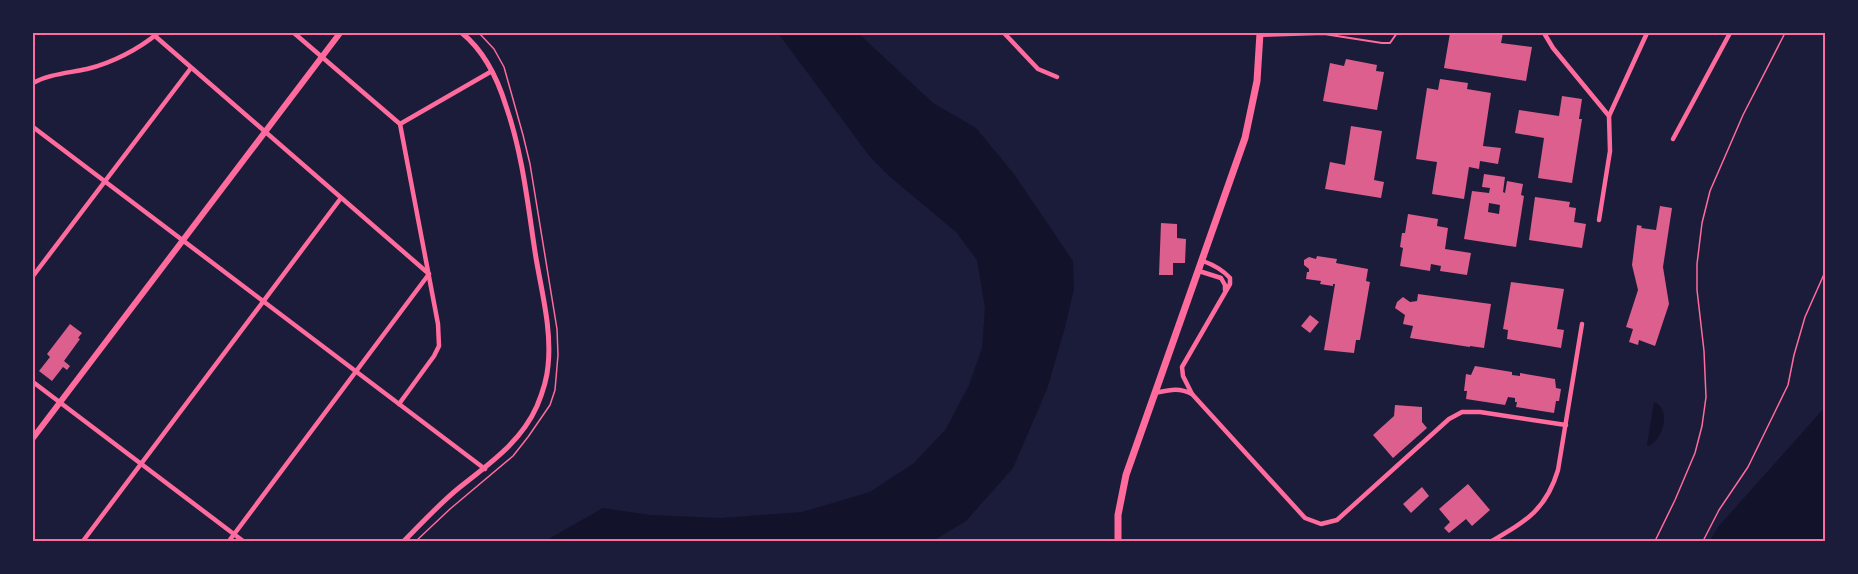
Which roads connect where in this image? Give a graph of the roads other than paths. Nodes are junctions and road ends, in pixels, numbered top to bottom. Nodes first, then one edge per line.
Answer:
1 (294, 33) edge
2 (340, 33) edge
3 (462, 33) edge
4 (1004, 33) edge
5 (1397, 33) edge
6 (1544, 33) edge
7 (1647, 33) edge
8 (1730, 33) edge
9 (157, 34) edge
10 (1260, 35) edge
11 (322, 57) junction
12 (191, 68) junction
13 (492, 71) junction
14 (1057, 77) dead end
15 (33, 83) edge
16 (1609, 116) junction
17 (400, 124) junction
18 (33, 127) edge
19 (265, 132) junction
20 (1673, 139) dead end
21 (105, 181) junction
22 (341, 198) junction
23 (1599, 220) dead end
24 (182, 239) junction
25 (1203, 261) junction
26 (1199, 271) junction
27 (429, 274) junction
28 (33, 276) edge
29 (1225, 293) junction
30 (263, 301) junction
31 (1582, 324) dead end
32 (356, 371) junction
33 (33, 382) edge
34 (1155, 393) junction
35 (1192, 394) junction
36 (60, 403) junction
37 (399, 404) junction
38 (1566, 425) junction
39 (33, 438) edge
40 (141, 465) junction
41 (485, 469) junction
42 (234, 534) junction
43 (83, 541) edge
44 (228, 541) edge
45 (243, 541) edge
46 (404, 541) edge
47 (1118, 541) edge
48 (1492, 541) edge

1 - 11 street
2 - 11 main road
3 - 13 street
4 - 14 street
5 - 10 lane
6 - 16 street
7 - 16 street
8 - 20 street
9 - 12 street
9 - 15 street
10 - 25 main road
11 - 17 street
11 - 19 main road
12 - 19 street
12 - 21 street
13 - 17 street
13 - 41 street
16 - 23 street
17 - 27 street
18 - 21 street
19 - 22 street
19 - 24 main road
21 - 24 street
21 - 28 street
22 - 27 street
22 - 30 street
24 - 30 street
24 - 36 main road
25 - 26 main road
25 - 29 street
26 - 29 street
26 - 34 main road
27 - 32 street
27 - 37 street
29 - 35 street
30 - 32 street
30 - 40 street
31 - 38 street
32 - 37 street
32 - 42 street
33 - 36 street
34 - 35 street
34 - 47 main road
35 - 38 street
36 - 39 main road
36 - 40 street
37 - 41 street
38 - 48 street
40 - 42 street
40 - 43 street
41 - 46 street
42 - 44 street
42 - 45 street

